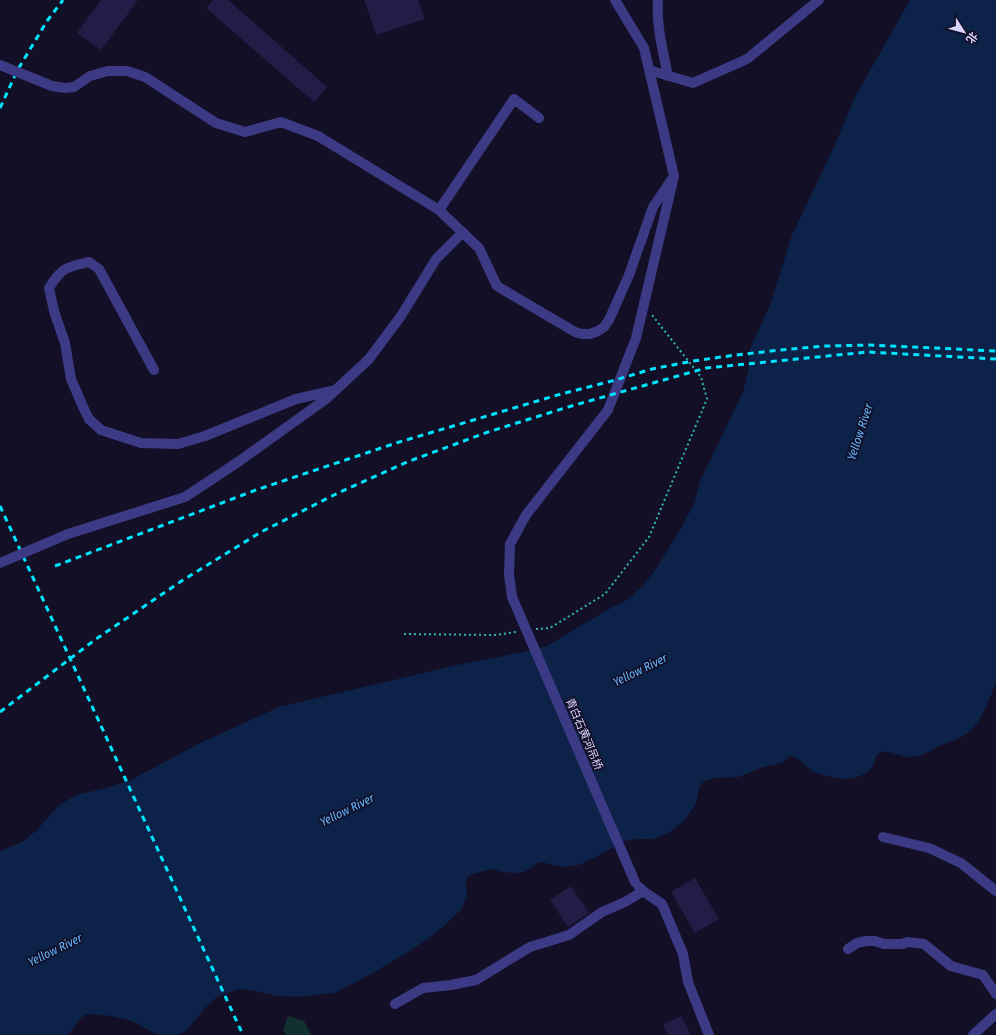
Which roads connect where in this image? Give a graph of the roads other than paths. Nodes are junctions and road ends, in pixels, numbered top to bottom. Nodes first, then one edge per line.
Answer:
1 (615, 0) edge
2 (658, 0) edge
3 (819, 0) edge
4 (0, 65) edge
5 (649, 70) junction
6 (668, 76) junction
7 (539, 118) dead end
8 (674, 176) junction
9 (439, 210) junction
10 (462, 232) junction
11 (154, 370) dead end
12 (336, 390) junction
13 (0, 563) edge
14 (884, 837) dead end
15 (643, 891) junction
16 (996, 891) edge
17 (848, 949) dead end
18 (996, 994) edge
19 (394, 1004) dead end
20 (996, 1014) edge
21 (709, 1035) edge
22 (973, 1035) edge

1 - 5 street
2 - 6 street
3 - 6 street
4 - 9 street, bridge
5 - 6 street
5 - 8 street
7 - 9 street
8 - 10 street
8 - 15 street, 青白石黄河吊桥, bridge
9 - 10 street
10 - 12 street
11 - 12 street
12 - 13 street, bridge
14 - 16 street
15 - 19 street
15 - 21 street, 青白石黄河吊桥
17 - 18 street
20 - 22 street

